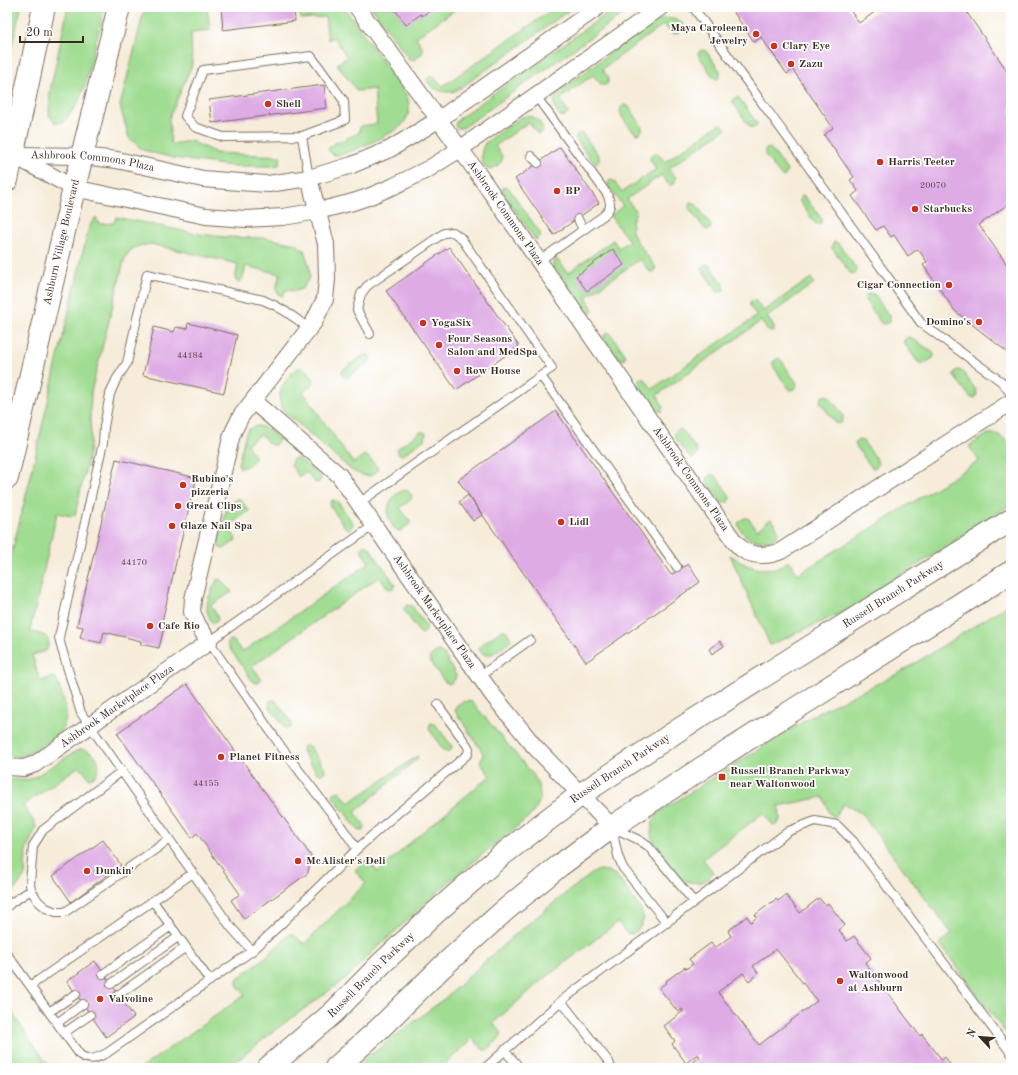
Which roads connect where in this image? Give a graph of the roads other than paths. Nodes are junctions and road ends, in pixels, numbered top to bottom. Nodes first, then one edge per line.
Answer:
1 (44, 7) edge
2 (120, 7) edge
3 (357, 7) edge
4 (598, 7) edge
5 (661, 7) edge
6 (693, 7) edge
7 (536, 96) junction
8 (438, 120) junction
9 (302, 136) junction
10 (460, 149) junction
11 (13, 155) junction
12 (82, 156) junction
13 (530, 156) dead end
14 (538, 163) dead end
15 (309, 178) junction
16 (7, 180) edge
17 (74, 188) junction
18 (318, 211) junction
19 (578, 218) dead end
20 (583, 230) junction
21 (539, 261) junction
22 (310, 329) junction
23 (370, 334) dead end
24 (541, 376) junction
25 (1011, 394) edge
26 (253, 401) junction
27 (1011, 402) edge
28 (7, 478) edge
29 (359, 504) junction
30 (1011, 520) edge
31 (374, 525) junction
32 (677, 567) dead end
33 (1011, 572) edge
34 (530, 640) dead end
35 (209, 642) junction
36 (480, 676) junction
37 (438, 705) dead end
38 (90, 726) junction
39 (7, 767) edge
40 (122, 771) junction
41 (580, 795) junction
42 (612, 827) junction
43 (169, 838) junction
44 (357, 849) junction
45 (193, 873) junction
46 (31, 890) junction
47 (153, 901) junction
48 (694, 902) junction
49 (7, 907) edge
50 (667, 922) junction
51 (171, 926) junction
52 (178, 936) junction
53 (186, 947) junction
54 (252, 951) junction
55 (7, 954) edge
56 (103, 974) dead end
57 (210, 981) junction
58 (111, 984) dead end
59 (30, 986) junction
60 (76, 994) dead end
61 (118, 995) dead end
62 (561, 1001) junction
63 (83, 1004) dead end
64 (49, 1012) junction
65 (90, 1015) dead end
66 (57, 1023) junction
67 (64, 1033) junction
68 (504, 1050) junction
69 (1011, 1053) edge
70 (268, 1068) edge
71 (336, 1068) edge
72 (485, 1068) edge
73 (520, 1068) edge
74 (610, 1068) edge

1 - 11 main road
2 - 12 main road, Ashburn Village Boulevard
3 - 8 street, Ashbrook Commons Plaza
4 - 8 street, Ashbrook Commons Plaza
5 - 7 street, Ashbrook Commons Plaza
6 - 25 lane
7 - 10 street, Ashbrook Commons Plaza
7 - 20 lane
8 - 10 street, Ashbrook Commons Plaza
8 - 15 street, Ashbrook Commons Plaza
9 - 9 lane
9 - 15 lane
10 - 18 street, Ashbrook Commons Plaza
10 - 21 street, Ashbrook Commons Plaza
11 - 12 street, Ashbrook Commons Plaza
11 - 16 main road
11 - 17 street, Ashbrook Commons Plaza
12 - 15 street, Ashbrook Commons Plaza
12 - 17 main road, Ashburn Village Boulevard
13 - 14 lane
15 - 18 street
17 - 18 street, Ashbrook Commons Plaza
17 - 28 main road, Ashburn Village Boulevard
18 - 22 street
19 - 20 lane
20 - 21 lane
21 - 27 street, Ashbrook Commons Plaza
22 - 26 street
22 - 38 lane
23 - 24 lane
24 - 29 lane
24 - 32 lane
26 - 29 street, Ashbrook Marketplace Plaza
26 - 35 street
29 - 31 street, Ashbrook Marketplace Plaza
30 - 41 main road, Russell Branch Parkway
31 - 35 lane
31 - 36 street, Ashbrook Marketplace Plaza
33 - 42 main road
34 - 36 lane
35 - 38 street, Ashbrook Marketplace Plaza
35 - 44 lane
36 - 41 street, Ashbrook Marketplace Plaza
37 - 44 lane
38 - 39 street, Ashbrook Marketplace Plaza
38 - 40 lane
40 - 43 lane
40 - 46 lane
41 - 42 street, Ashbrook Marketplace Plaza
41 - 70 main road, Russell Branch Parkway
42 - 48 lane
42 - 50 lane
42 - 71 main road
43 - 45 lane
43 - 46 lane
44 - 54 lane
45 - 47 lane
45 - 54 lane
46 - 49 lane
47 - 51 lane
47 - 59 lane
48 - 50 lane
48 - 69 lane
50 - 62 lane
51 - 52 lane
51 - 56 lane
52 - 53 lane
52 - 58 lane
53 - 57 lane
53 - 61 lane
54 - 57 lane
55 - 59 lane
57 - 67 lane
59 - 64 lane
60 - 64 lane
62 - 68 lane
62 - 74 lane
63 - 66 lane
64 - 66 lane
65 - 67 lane
66 - 67 lane
68 - 72 lane
68 - 73 lane

